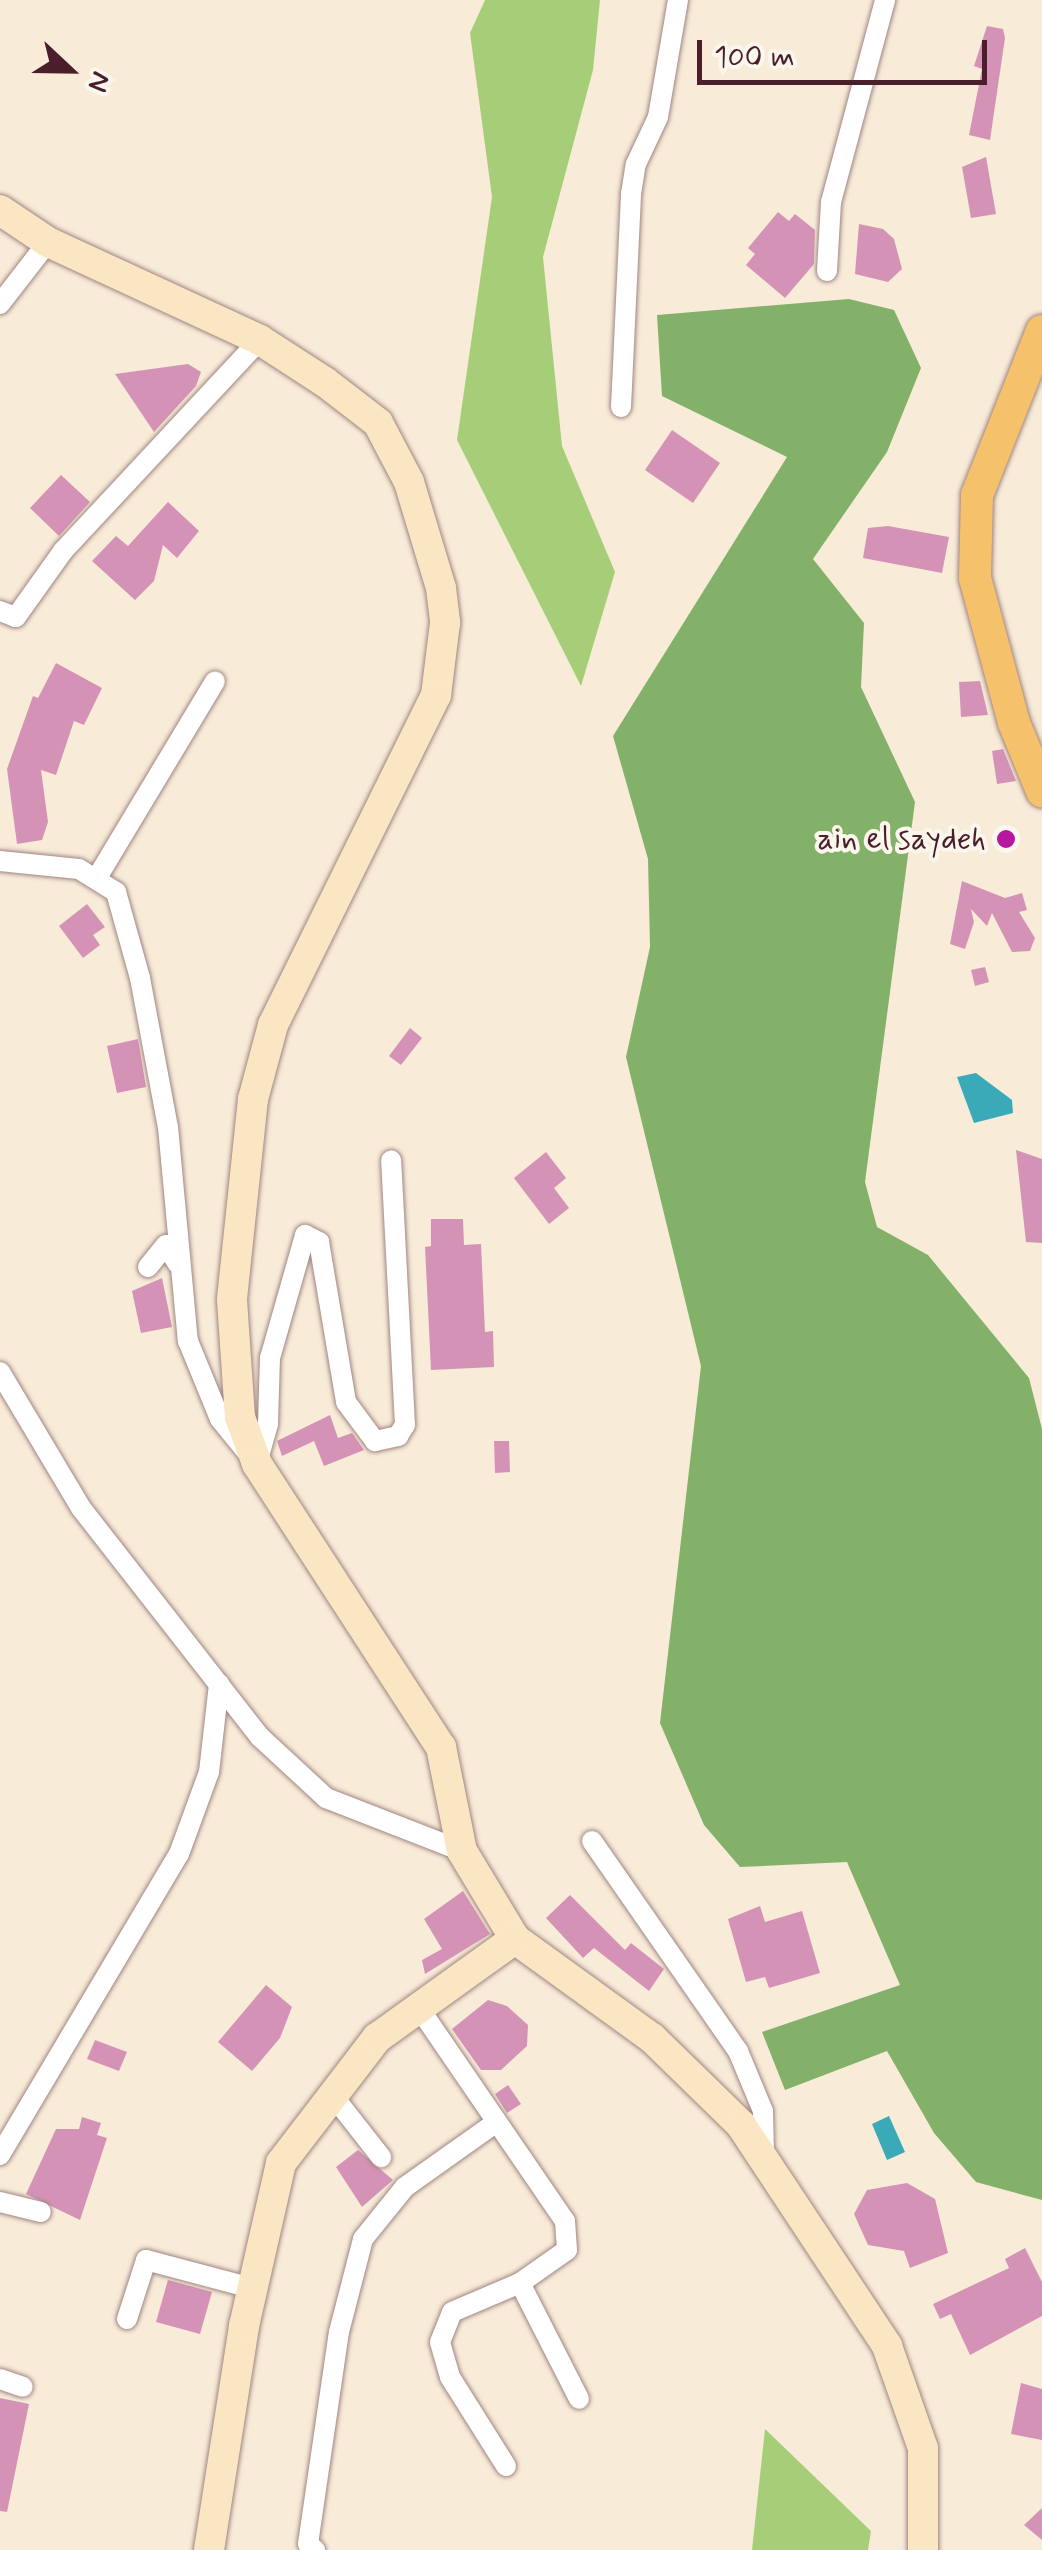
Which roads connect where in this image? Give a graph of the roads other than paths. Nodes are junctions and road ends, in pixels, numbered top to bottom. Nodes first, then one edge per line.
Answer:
1 (678, 0) edge
2 (884, 0) edge
3 (0, 210) edge
4 (48, 242) junction
5 (827, 270) dead end
6 (0, 304) edge
7 (1042, 331) edge
8 (260, 340) junction
9 (622, 407) dead end
10 (0, 610) edge
11 (215, 681) dead end
12 (1042, 792) edge
13 (0, 861) edge
14 (98, 876) junction
15 (390, 1160) dead end
16 (148, 1267) dead end
17 (181, 1270) junction
18 (0, 1372) edge
19 (257, 1464) junction
20 (219, 1684) junction
21 (592, 1841) dead end
22 (462, 1851) junction
23 (515, 1939) junction
24 (419, 2008) junction
25 (330, 2092) junction
26 (495, 2122) junction
27 (0, 2155) edge
28 (764, 2156) junction
29 (381, 2157) dead end
30 (0, 2202) edge
31 (41, 2212) dead end
32 (520, 2283) junction
33 (251, 2288) junction
34 (127, 2319) dead end
35 (0, 2379) edge
36 (22, 2387) dead end
37 (579, 2399) dead end
38 (506, 2466) dead end
39 (209, 2550) edge
40 (315, 2550) edge
41 (923, 2550) edge

1 - 9 street
2 - 5 street
3 - 4 street
4 - 6 street
4 - 8 street
7 - 12 main road
8 - 10 street
8 - 19 street
11 - 14 street
13 - 14 street
14 - 17 street
15 - 19 street
16 - 17 street
17 - 19 street
18 - 20 street
19 - 22 street
20 - 22 street
20 - 27 street
21 - 28 street
22 - 23 street
23 - 24 street
23 - 28 street
24 - 25 street
24 - 26 street
25 - 29 street
25 - 33 street
26 - 32 street
26 - 40 street
28 - 41 street
30 - 31 street
32 - 37 street
32 - 38 street
33 - 34 street
33 - 39 street
35 - 36 street

